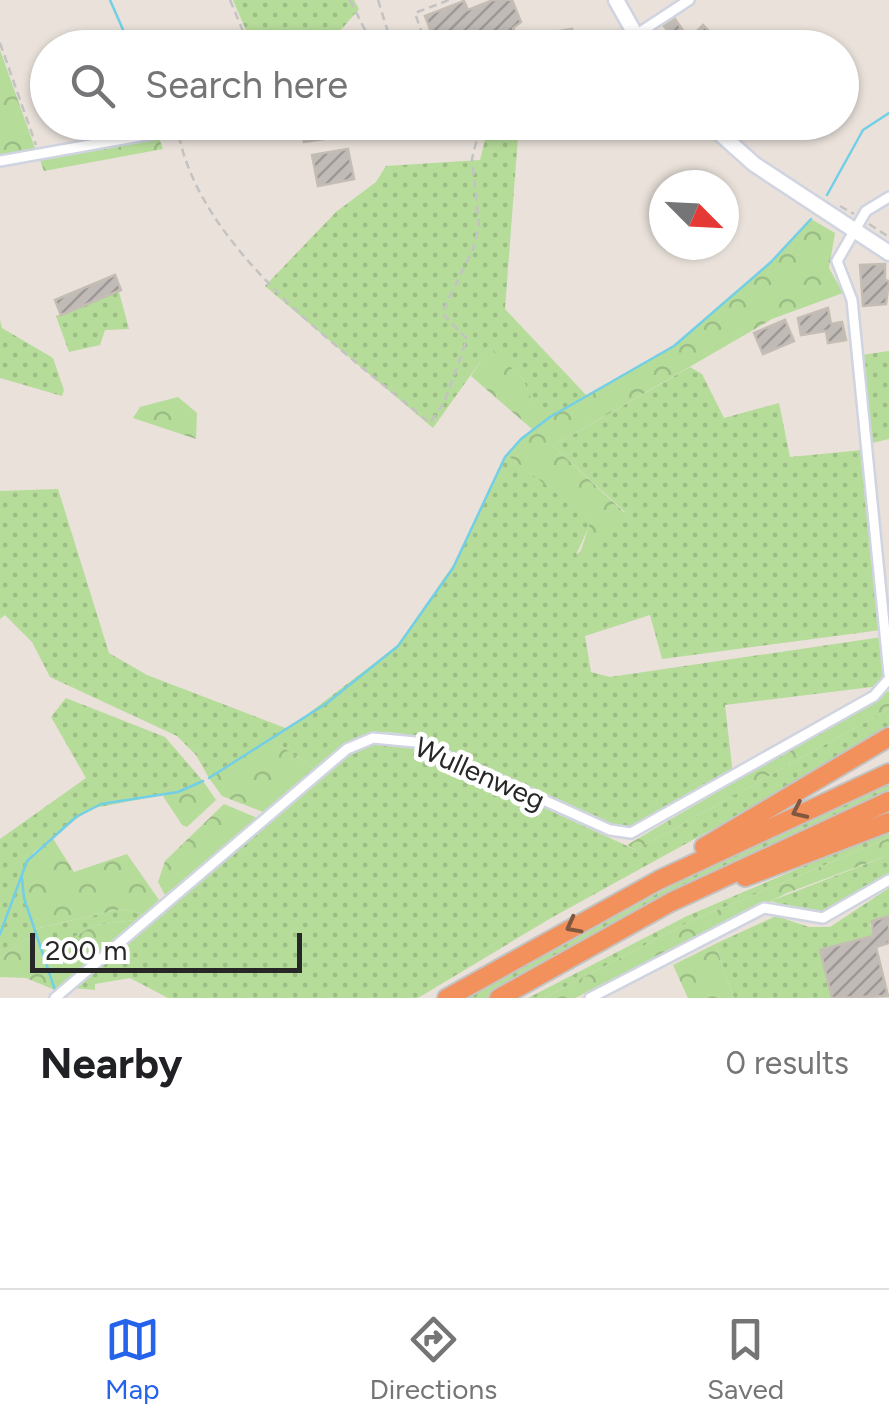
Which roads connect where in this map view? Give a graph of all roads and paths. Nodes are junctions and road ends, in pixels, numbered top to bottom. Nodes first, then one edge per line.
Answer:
1 (230, 0) edge
2 (350, 0) edge
3 (378, 0) edge
4 (449, 0) edge
5 (616, 0) edge
6 (690, 0) edge
7 (242, 30) edge
8 (365, 30) edge
9 (387, 30) edge
10 (421, 30) edge
11 (632, 30) edge
12 (654, 30) edge
13 (0, 43) edge
14 (30, 128) edge
15 (34, 140) edge
16 (120, 140) edge
17 (182, 140) edge
18 (477, 140) edge
19 (727, 140) edge
20 (39, 154) junction
21 (0, 161) edge
22 (889, 198) edge
23 (834, 204) dead end
24 (857, 224) junction
25 (889, 237) edge
26 (889, 253) edge
27 (889, 676) edge
28 (889, 737) edge
29 (889, 772) edge
30 (889, 801) edge
31 (889, 822) edge
32 (659, 880) junction
33 (889, 880) edge
34 (672, 902) junction
35 (56, 998) edge
36 (447, 998) edge
37 (499, 998) edge
38 (590, 998) edge

1 - 7 path
2 - 8 path
3 - 9 path
4 - 10 path
5 - 11 main road
6 - 12 street
13 - 14 path
15 - 20 path
16 - 20 street
17 - 18 path
19 - 24 main road
20 - 21 street
22 - 24 street
23 - 24 path
24 - 25 path
24 - 26 main road
24 - 27 street, Wullenweg
27 - 35 street, Wullenweg
28 - 32 highway
29 -> 32 highway
30 - 34 highway
31 - 34 highway
32 -> 36 highway
33 - 38 street
34 - 37 highway

